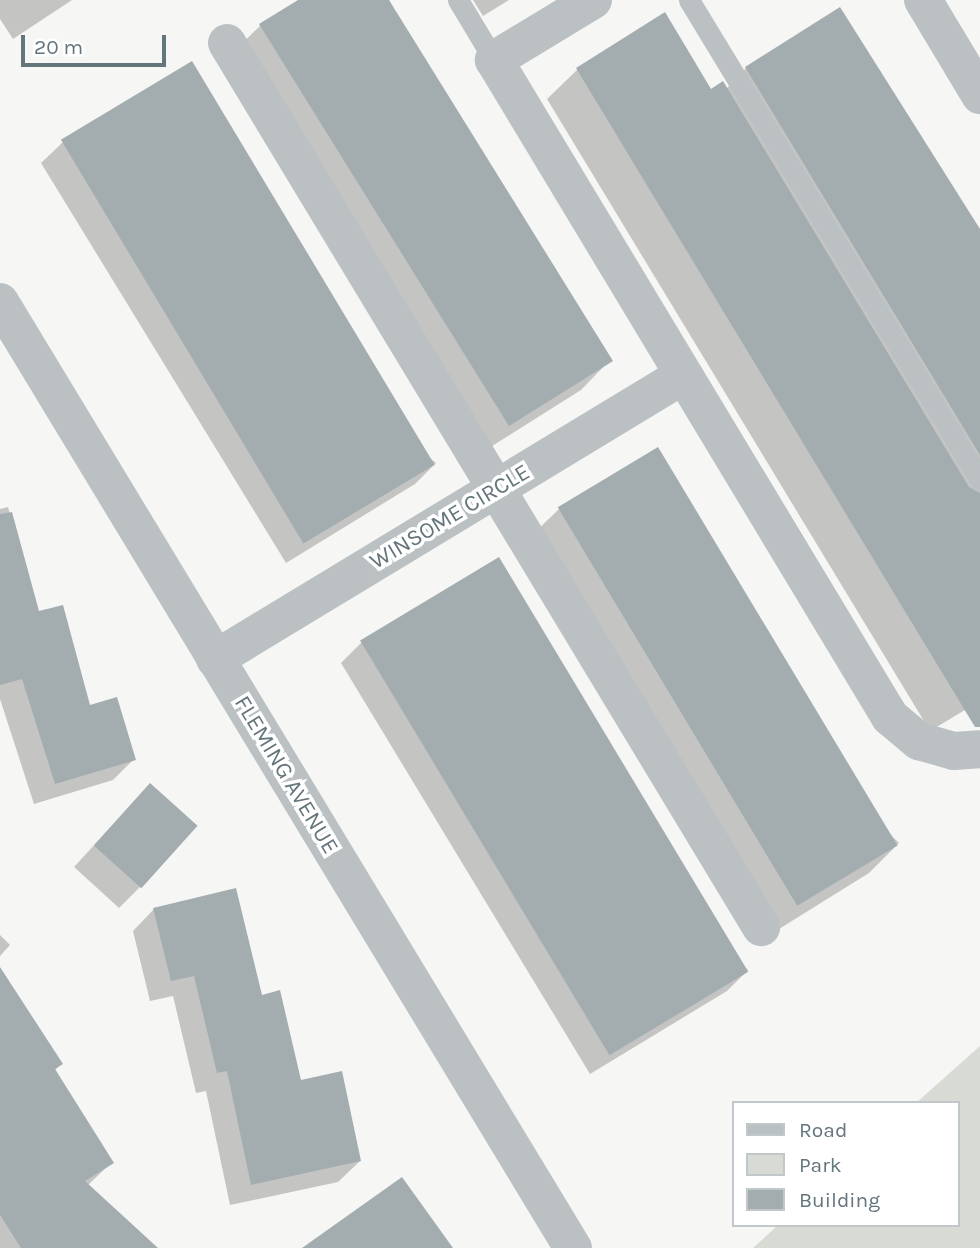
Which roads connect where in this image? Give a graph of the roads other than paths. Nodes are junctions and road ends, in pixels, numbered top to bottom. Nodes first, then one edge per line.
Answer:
1 (458, 0) edge
2 (593, 0) edge
3 (689, 0) edge
4 (923, 0) edge
5 (227, 43) dead end
6 (494, 60) junction
7 (980, 95) edge
8 (0, 302) edge
9 (684, 375) junction
10 (980, 480) edge
11 (496, 488) junction
12 (215, 659) junction
13 (980, 749) edge
14 (761, 927) dead end
15 (573, 1248) edge

1 - 6 lane
2 - 6 street
3 - 10 lane
4 - 7 street
5 - 11 street
6 - 9 street
8 - 12 street, FLEMING AVENUE
9 - 11 street, WINSOME CIRCLE
9 - 13 street
11 - 12 street, WINSOME CIRCLE
11 - 14 street
12 - 15 street, FLEMING AVENUE

